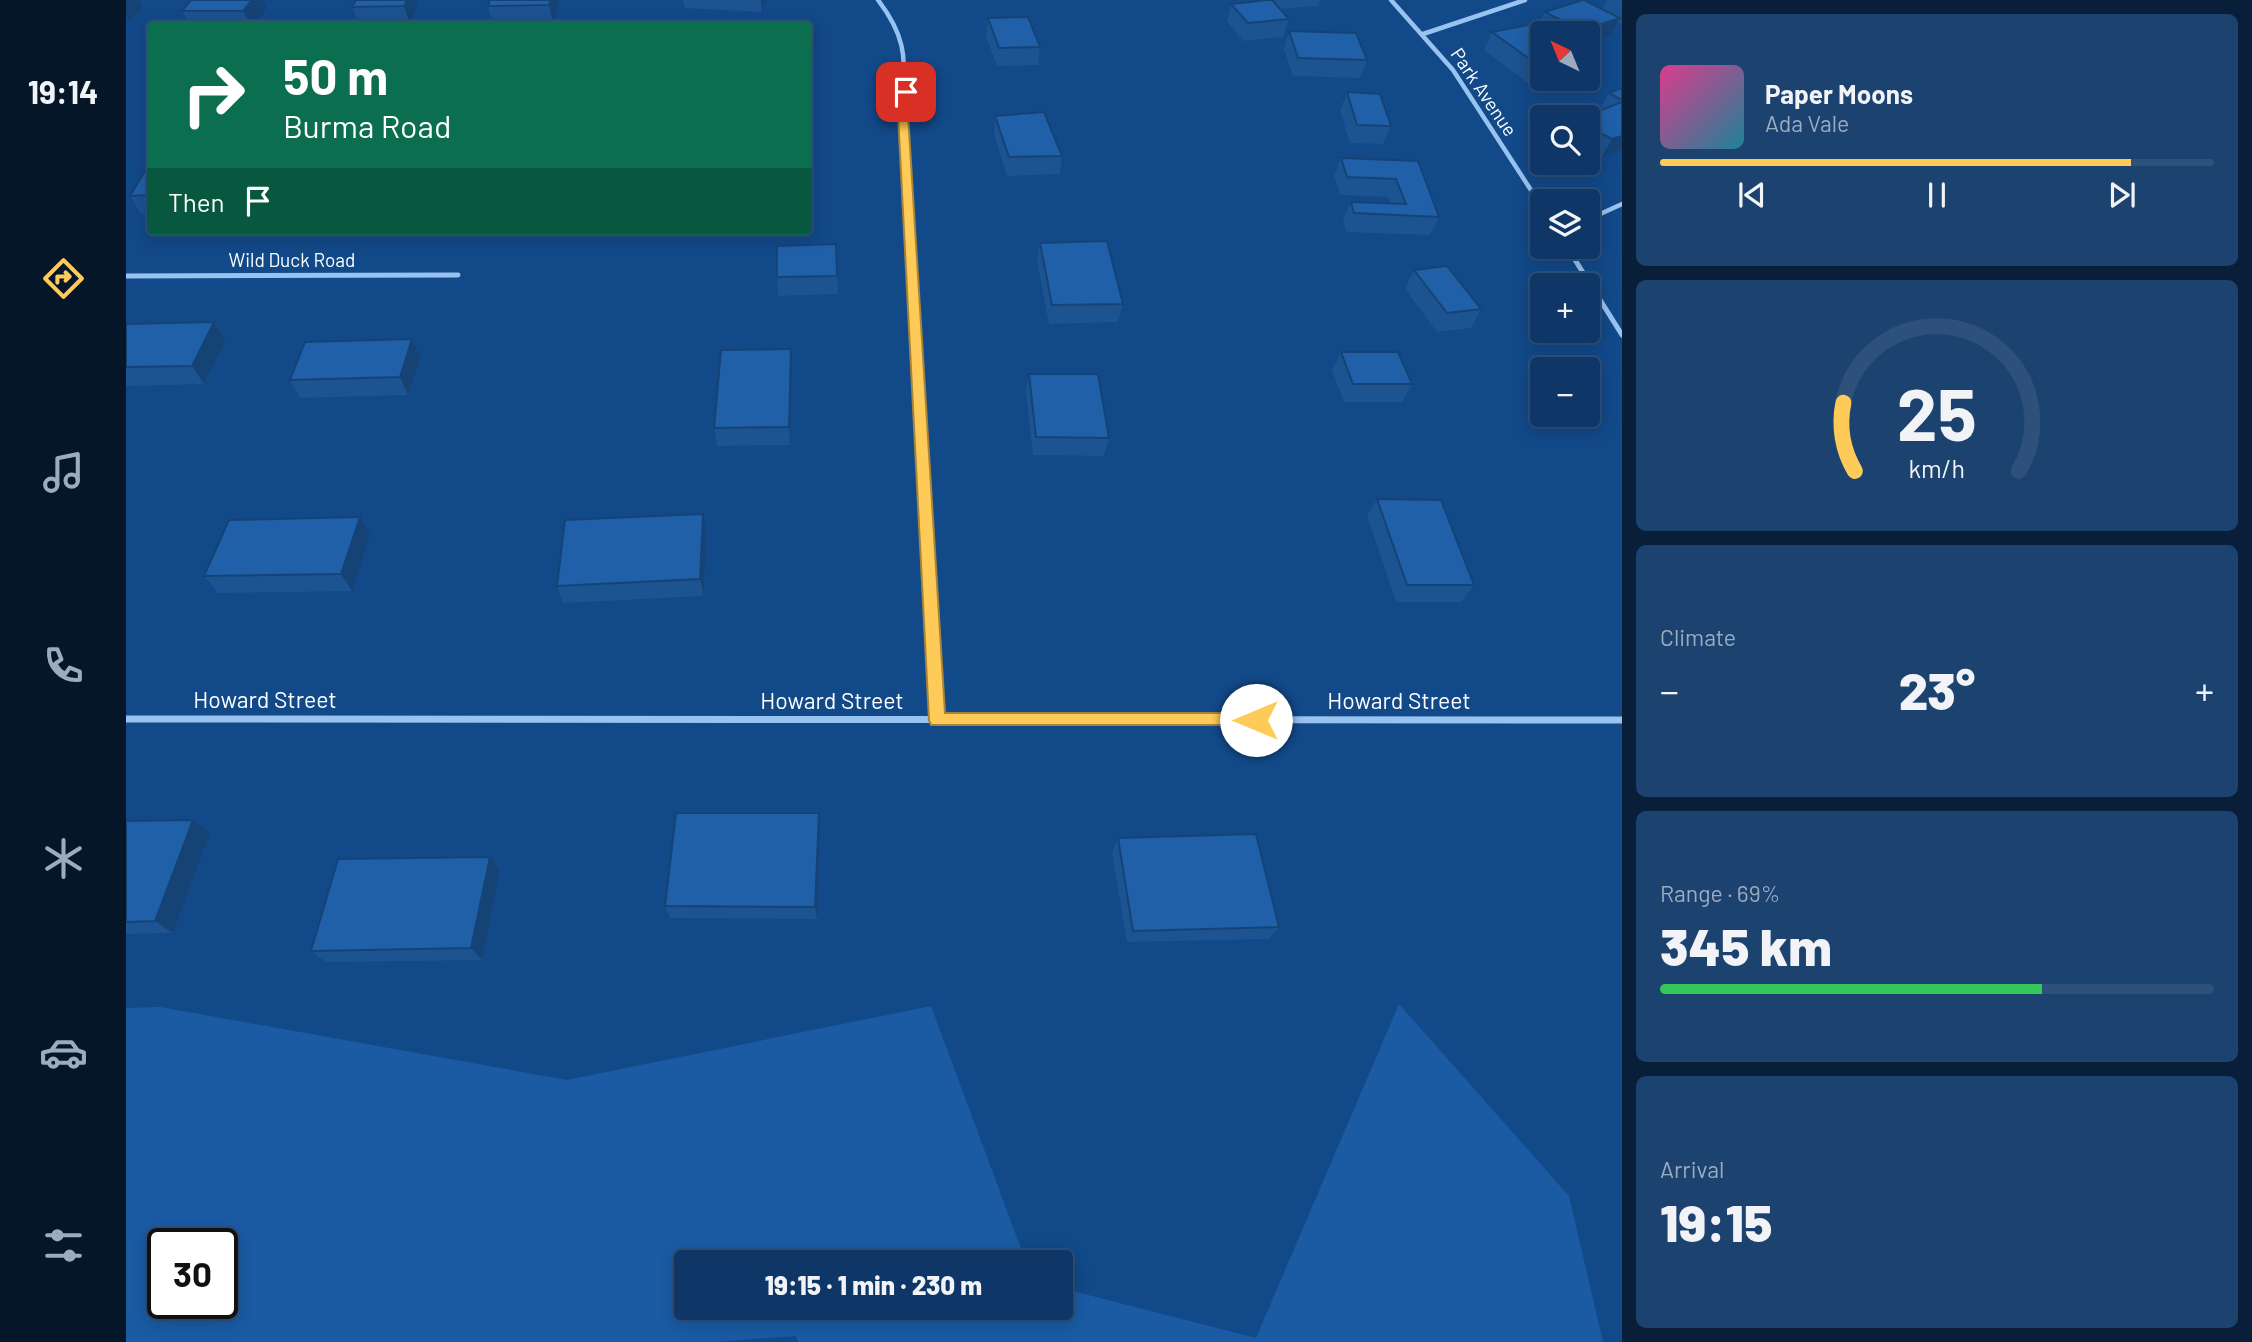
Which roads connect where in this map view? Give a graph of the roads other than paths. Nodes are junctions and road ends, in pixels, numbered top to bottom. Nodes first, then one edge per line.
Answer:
1 (878, 0) edge
2 (1391, 0) edge
3 (1525, 0) edge
4 (1423, 34) junction
5 (1530, 189) edge
6 (1622, 204) edge
7 (1600, 214) edge
8 (1574, 259) edge
9 (457, 275) dead end
10 (126, 276) edge
11 (1622, 335) edge
12 (126, 719) edge
13 (1622, 719) edge
14 (937, 720) junction

1 - 14 street
2 - 4 street, Park Avenue
3 - 4 street
4 - 5 street, Park Avenue
6 - 7 street
8 - 11 street
9 - 10 street, Wild Duck Road
12 - 14 street, Howard Street
13 - 14 street, Howard Street

